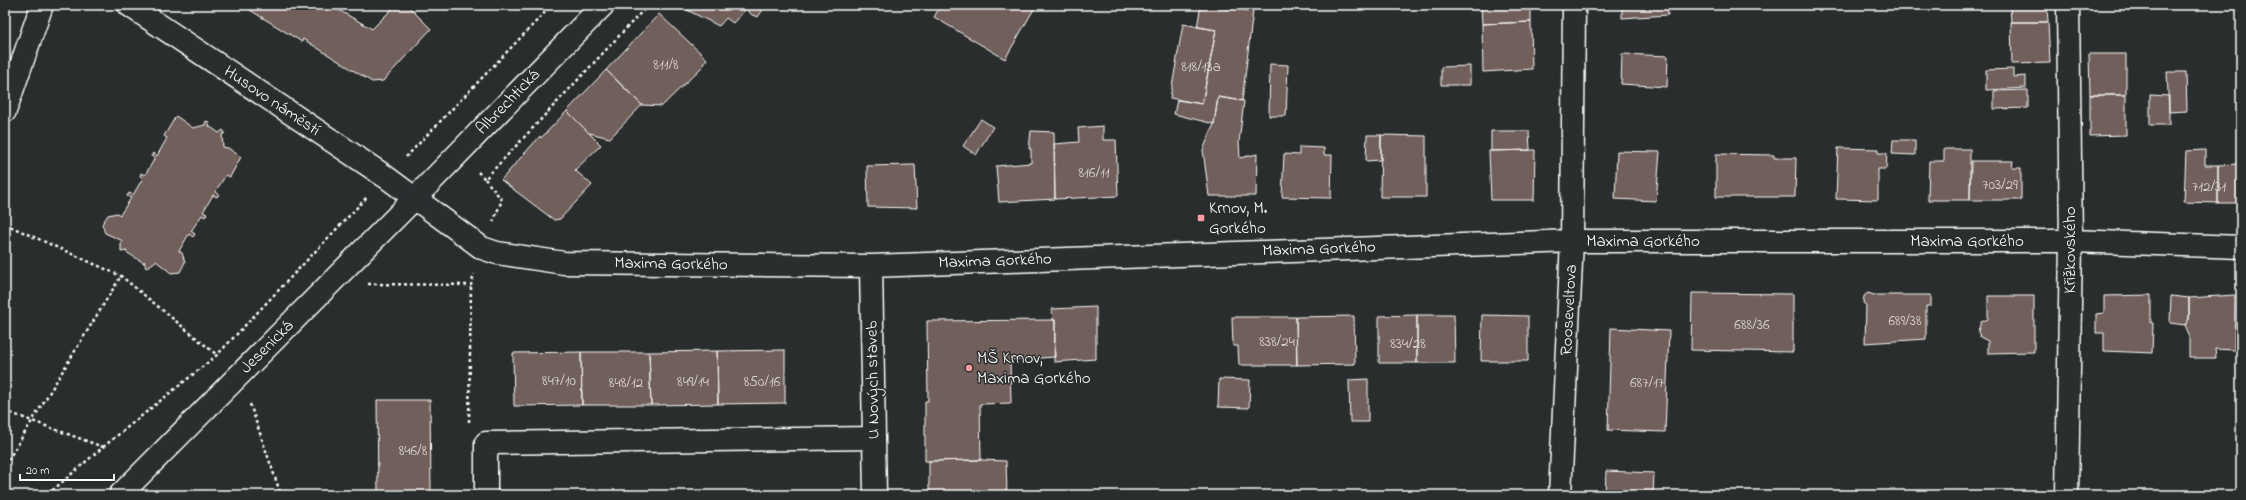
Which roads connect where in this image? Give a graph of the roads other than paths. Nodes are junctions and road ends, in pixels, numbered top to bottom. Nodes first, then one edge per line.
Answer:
1 (42, 5) edge
2 (129, 5) edge
3 (603, 5) edge
4 (1574, 5) edge
5 (2068, 5) edge
6 (5, 111) edge
7 (414, 199) junction
8 (2071, 241) junction
9 (1572, 242) junction
10 (2241, 246) edge
11 (871, 266) junction
12 (874, 438) junction
13 (120, 495) edge
14 (486, 495) edge
15 (875, 495) edge
16 (1560, 495) edge
17 (2067, 495) edge

1 - 6 street
2 - 7 street, Husovo náměstí
3 - 7 street, Albrechtická
4 - 9 street, Rooseveltova
5 - 8 street, Křižkovského
7 - 11 street, Maxima Gorkého
7 - 13 street, Jesenická
8 - 9 street, Maxima Gorkého
8 - 10 street, Maxima Gorkého
8 - 17 street, Křižkovského
9 - 11 street, Maxima Gorkého
9 - 16 street, Rooseveltova
11 - 12 street, U Nových staveb
12 - 14 street
12 - 15 street, U Nových staveb

